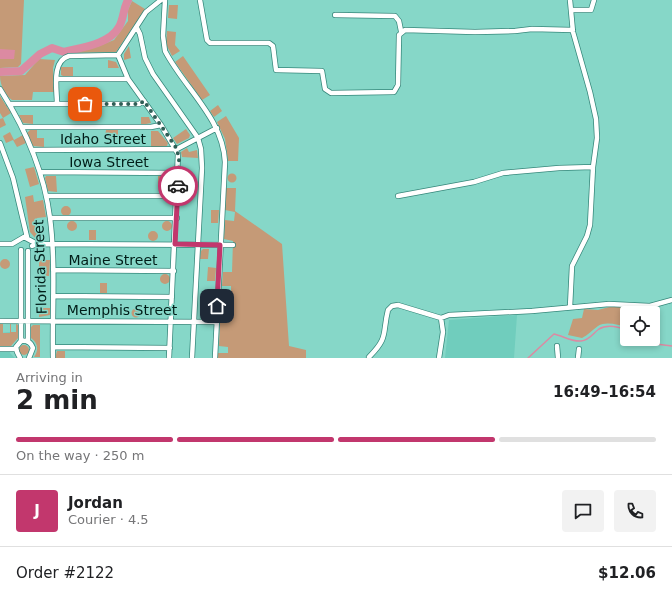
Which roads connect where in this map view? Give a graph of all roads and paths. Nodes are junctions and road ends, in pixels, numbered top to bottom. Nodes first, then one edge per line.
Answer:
1 (161, 0) edge
2 (165, 0) edge
3 (200, 0) edge
4 (570, 0) edge
5 (594, 0) edge
6 (571, 10) junction
7 (335, 15) dead end
8 (137, 28) junction
9 (572, 30) junction
10 (401, 32) junction
11 (118, 55) junction
12 (57, 79) junction
13 (128, 79) junction
14 (0, 89) edge
15 (144, 101) junction
16 (9, 104) junction
17 (57, 104) junction
18 (161, 125) junction
19 (22, 127) junction
20 (217, 128) junction
21 (198, 138) junction
22 (0, 143) edge
23 (177, 149) junction
24 (32, 150) junction
25 (593, 167) junction
26 (40, 172) junction
27 (179, 173) junction
28 (46, 196) junction
29 (178, 196) junction
30 (398, 196) dead end
31 (50, 218) junction
32 (177, 218) junction
33 (22, 239) junction
34 (0, 244) edge
35 (12, 244) junction
36 (53, 244) junction
37 (175, 244) junction
38 (198, 244) junction
39 (220, 245) junction
40 (233, 245) dead end
41 (30, 246) junction
42 (20, 249) junction
43 (53, 270) junction
44 (174, 271) junction
45 (53, 296) junction
46 (172, 296) junction
47 (672, 300) edge
48 (570, 307) junction
49 (441, 318) junction
50 (0, 321) edge
51 (24, 321) junction
52 (53, 321) junction
53 (171, 322) junction
54 (194, 322) junction
55 (216, 322) junction
56 (21, 342) junction
57 (28, 342) junction
58 (557, 346) dead end
59 (53, 347) junction
60 (170, 348) junction
61 (0, 349) edge
62 (16, 349) junction
63 (579, 349) dead end
64 (20, 357) edge
65 (30, 357) edge
66 (369, 357) dead end
67 (53, 358) edge
68 (169, 358) edge
69 (192, 358) edge
70 (215, 358) edge
71 (439, 358) edge
72 (558, 358) edge
73 (578, 358) edge

1 - 8 street
2 - 20 street
3 - 10 street
4 - 6 street
5 - 6 street
6 - 9 street
7 - 10 street
8 - 11 street
8 - 21 street
9 - 10 street
9 - 25 street
11 - 12 street
11 - 13 street
12 - 13 street
12 - 17 street
13 - 15 street
14 - 16 street, Florida Street
15 - 17 street
15 - 18 street
16 - 17 street
16 - 19 street, Florida Street
18 - 19 street
18 - 23 street
19 - 24 street, Florida Street
20 - 21 street, Idaho Street
20 - 39 street
21 - 23 street, Idaho Street
21 - 38 street
22 - 33 street
23 - 24 street, Idaho Street
23 - 27 street
24 - 26 street, Florida Street
25 - 30 street
25 - 48 street
26 - 27 street, Iowa Street
26 - 28 street, Florida Street
27 - 29 street
28 - 29 street
28 - 31 street, Florida Street
29 - 32 street
31 - 32 street
31 - 36 street, Florida Street
32 - 37 street
33 - 35 street
33 - 41 street
33 - 42 street
34 - 35 street
35 - 42 street
36 - 37 street
36 - 41 street
36 - 43 street, Florida Street
37 - 38 street
37 - 44 street
38 - 39 street
38 - 54 street
39 - 40 street
39 - 55 street
41 - 42 street
41 - 51 street
42 - 51 street
43 - 44 street, Maine Street
43 - 45 street, Florida Street
44 - 46 street
45 - 46 street
45 - 52 street, Florida Street
46 - 53 street
47 - 48 street
48 - 49 street
49 - 66 street
49 - 71 street
50 - 51 street, Memphis Street
51 - 52 street, Memphis Street
51 - 56 street
51 - 57 street
52 - 53 street, Memphis Street
52 - 59 street, Florida Street
53 - 54 street, Memphis Street
53 - 60 street
54 - 55 street, Memphis Street
54 - 69 street
55 - 70 street
56 - 57 street
56 - 62 street
57 - 65 street
58 - 72 street
59 - 60 street
59 - 67 street, Florida Street
60 - 68 street
61 - 62 street
62 - 64 street
63 - 73 street
64 - 65 street

